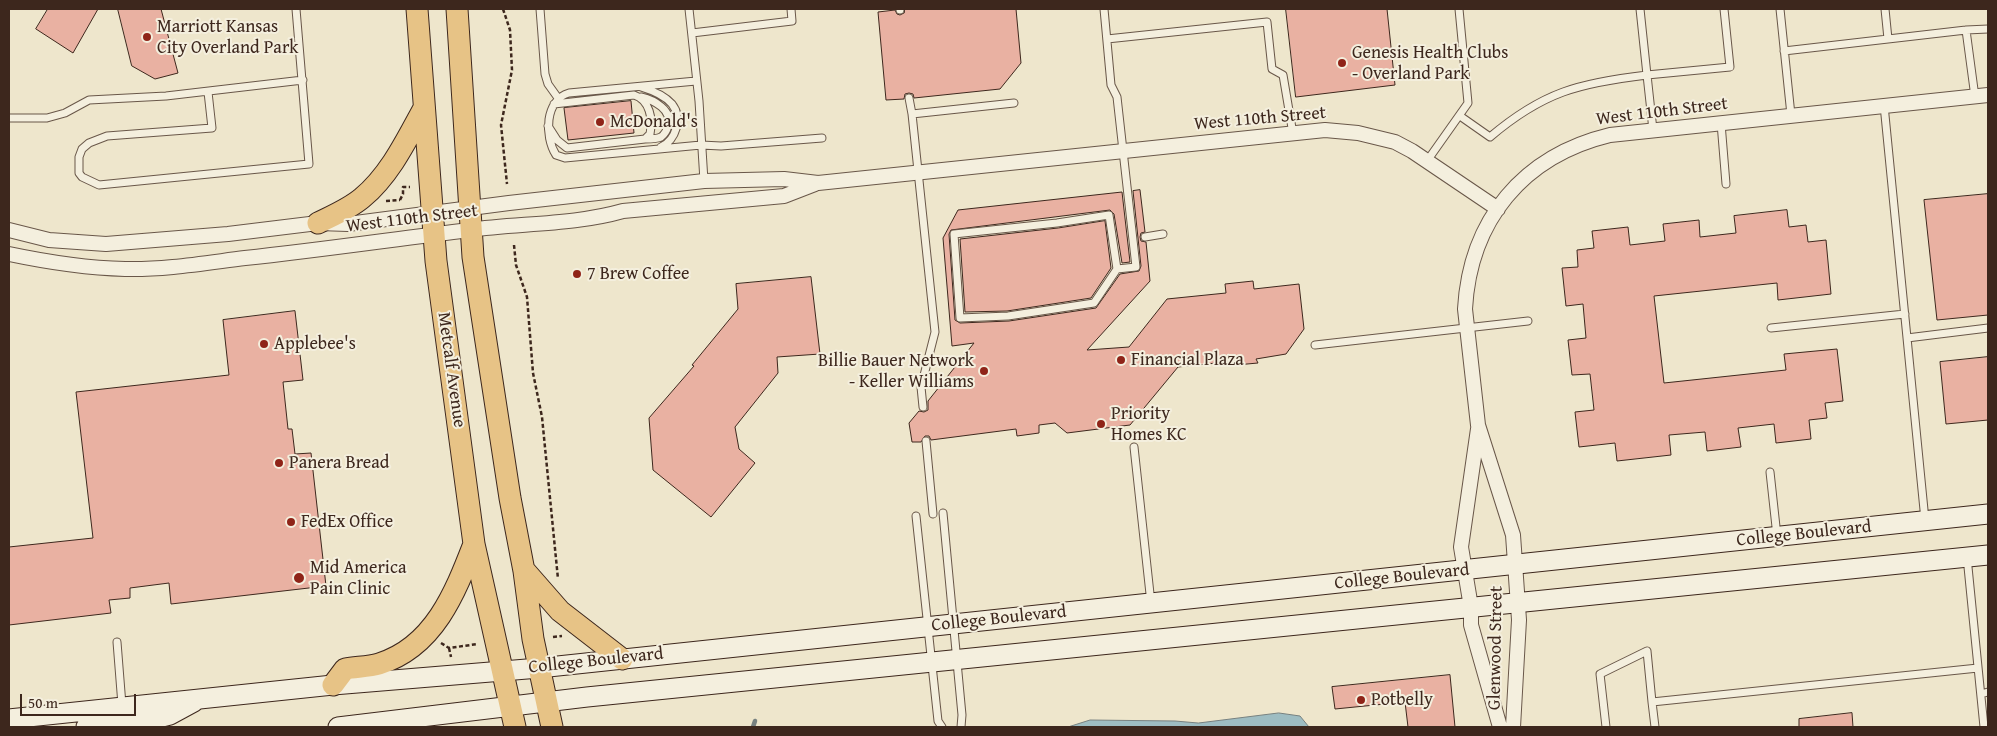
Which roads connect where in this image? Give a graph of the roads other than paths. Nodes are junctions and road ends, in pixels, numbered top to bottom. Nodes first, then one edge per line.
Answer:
1 (296, 9) edge
2 (418, 9) edge
3 (457, 9) edge
4 (540, 9) edge
5 (689, 9) edge
6 (791, 9) edge
7 (1104, 9) edge
8 (1459, 9) edge
9 (1640, 9) edge
10 (1724, 9) edge
11 (1780, 9) edge
12 (1885, 9) edge
13 (1988, 29) edge
14 (1966, 30) junction
15 (692, 33) junction
16 (1107, 39) junction
17 (1888, 39) junction
18 (1784, 51) junction
19 (1647, 76) junction
20 (303, 80) junction
21 (696, 81) junction
22 (638, 87) junction
23 (208, 92) junction
24 (639, 96) junction
25 (1982, 96) edge
26 (909, 98) dead end
27 (556, 101) junction
28 (1014, 104) dead end
29 (1884, 105) junction
30 (424, 108) junction
31 (912, 114) junction
32 (1791, 115) junction
33 (1460, 116) junction
34 (9, 118) edge
35 (1721, 123) junction
36 (548, 126) junction
37 (1653, 130) junction
38 (1293, 134) junction
39 (822, 138) dead end
40 (645, 139) junction
41 (702, 145) junction
42 (656, 149) junction
43 (1123, 151) junction
44 (1427, 161) junction
45 (917, 173) junction
46 (704, 181) junction
47 (818, 183) junction
48 (1726, 184) dead end
49 (469, 208) junction
50 (1498, 209) junction
51 (433, 214) junction
52 (318, 223) junction
53 (9, 230) edge
54 (470, 230) junction
55 (1163, 234) dead end
56 (435, 235) junction
57 (1145, 237) dead end
58 (9, 254) edge
59 (1117, 269) junction
60 (1905, 314) junction
61 (1528, 321) dead end
62 (1468, 328) junction
63 (1771, 328) dead end
64 (1988, 328) edge
65 (1907, 338) junction
66 (1315, 345) dead end
67 (923, 407) dead end
68 (1478, 425) junction
69 (926, 441) dead end
70 (1134, 447) dead end
71 (1770, 472) dead end
72 (933, 514) dead end
73 (942, 514) dead end
74 (1988, 514) edge
75 (916, 516) dead end
76 (1926, 521) junction
77 (1777, 537) junction
78 (474, 544) junction
79 (1988, 555) edge
80 (1967, 557) junction
81 (1516, 565) junction
82 (1465, 570) junction
83 (524, 571) junction
84 (1151, 603) junction
85 (1518, 603) junction
86 (1471, 607) junction
87 (952, 624) junction
88 (928, 626) junction
89 (117, 642) dead end
90 (622, 659) junction
91 (956, 660) junction
92 (932, 662) junction
93 (539, 668) junction
94 (1978, 668) junction
95 (503, 670) junction
96 (332, 685) junction
97 (1985, 693) edge
98 (202, 698) junction
99 (1652, 702) junction
100 (546, 703) junction
101 (122, 706) junction
102 (513, 717) edge
103 (9, 719) edge
104 (1985, 723) edge
105 (86, 727) edge
106 (338, 727) edge
107 (552, 727) edge
108 (942, 727) edge
109 (961, 727) edge
110 (1500, 727) edge
111 (1513, 727) edge
112 (1606, 727) edge
113 (1655, 727) edge

1 - 20 lane
2 - 30 main road, Metcalf Avenue
3 - 49 main road
4 - 27 lane
5 - 15 lane
6 - 15 lane
7 - 16 lane
8 - 33 lane
9 - 19 lane
10 - 19 lane
11 - 18 lane
12 - 17 lane
13 - 14 lane
14 - 17 lane
14 - 25 lane
15 - 21 lane
16 - 38 lane
16 - 43 lane
17 - 18 lane
18 - 32 lane
19 - 33 lane
19 - 37 lane
20 - 23 lane
20 - 23 lane
21 - 22 lane
21 - 41 lane
22 - 27 lane
22 - 42 lane
23 - 34 lane
24 - 27 lane
24 - 40 lane
24 - 40 lane
25 - 29 street, West 110th Street
26 - 31 lane
27 - 36 lane
28 - 31 lane
29 - 32 street, West 110th Street
29 - 60 lane
30 - 51 main road, Metcalf Avenue
30 - 52 main road
31 - 45 lane
32 - 35 street, West 110th Street
33 - 44 lane
35 - 37 street, West 110th Street
35 - 48 lane
36 - 40 lane
36 - 42 lane
37 - 50 street, West 110th Street
38 - 43 street, West 110th Street
38 - 44 street, West 110th Street
39 - 41 lane
41 - 42 lane
41 - 46 lane
43 - 45 street, West 110th Street
43 - 59 lane
44 - 50 street, West 110th Street
45 - 47 street, West 110th Street
45 - 67 lane
46 - 47 street, West 110th Street
46 - 49 street, West 110th Street
47 - 54 street, West 110th Street
49 - 51 street, West 110th Street
49 - 54 main road
50 - 62 street, Glenwood Street
51 - 52 street, West 110th Street
51 - 56 main road, Metcalf Avenue
52 - 53 street, West 110th Street
54 - 56 street, West 110th Street
54 - 83 main road
55 - 57 lane
56 - 58 street, West 110th Street
56 - 78 main road, Metcalf Avenue
59 - 59 lane
60 - 63 lane
60 - 65 lane
61 - 62 lane
62 - 66 lane
62 - 68 street, Glenwood Street
64 - 65 lane
65 - 76 lane
68 - 81 street, Glenwood Street
68 - 82 street, Glenwood Street
69 - 72 lane
70 - 84 lane
71 - 77 lane
73 - 87 lane
74 - 76 main road, College Boulevard
75 - 88 lane
76 - 77 main road, College Boulevard
77 - 81 main road, College Boulevard
78 - 95 main road, Metcalf Avenue
78 - 96 main road
79 - 80 main road, College Boulevard
80 - 85 main road, College Boulevard
80 - 94 lane
81 - 82 main road, College Boulevard
81 - 85 street, Glenwood Street
82 - 84 main road, College Boulevard
82 - 86 street, Glenwood Street
83 - 90 main road
83 - 93 main road
84 - 87 main road, College Boulevard
85 - 86 main road, College Boulevard
85 - 111 street, Glenwood Street
86 - 91 main road, College Boulevard
86 - 110 street, Glenwood Street
87 - 88 main road, College Boulevard
87 - 91 lane
88 - 90 main road, College Boulevard
88 - 92 lane
89 - 101 lane
90 - 93 main road, College Boulevard
91 - 92 main road, College Boulevard
91 - 109 lane
92 - 100 main road, College Boulevard
92 - 108 lane
93 - 95 main road, College Boulevard
93 - 100 main road
94 - 97 lane
94 - 99 lane
95 - 96 main road, College Boulevard
95 - 102 main road, Metcalf Avenue
96 - 98 main road, College Boulevard
97 - 104 lane
98 - 101 main road, College Boulevard
98 - 105 main road
99 - 112 lane
99 - 113 lane
100 - 102 main road, College Boulevard
100 - 107 main road
101 - 103 main road, College Boulevard
102 - 106 main road, College Boulevard

